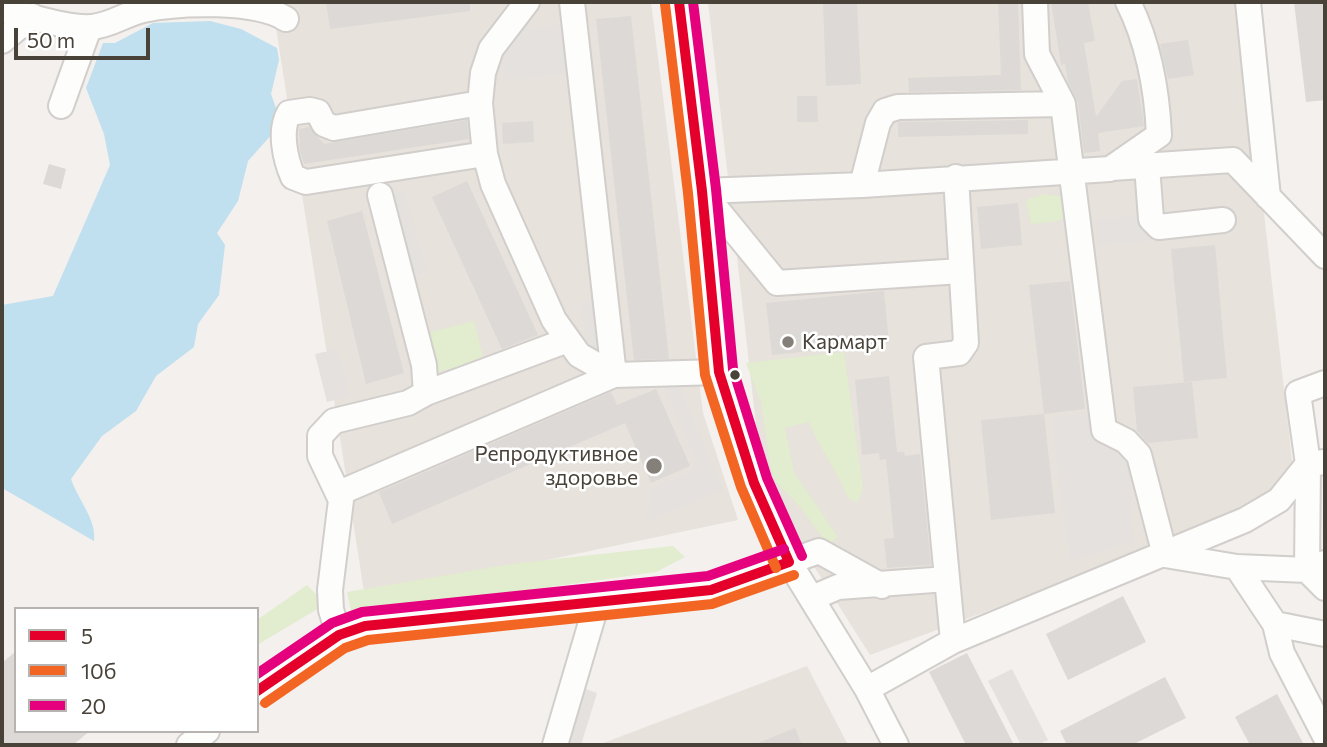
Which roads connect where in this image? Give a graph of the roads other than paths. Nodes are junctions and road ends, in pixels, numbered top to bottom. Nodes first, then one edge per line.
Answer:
1 (527, 2) edge
2 (572, 2) edge
3 (679, 2) edge
4 (1035, 2) edge
5 (1128, 2) edge
6 (1248, 2) edge
7 (2, 10) edge
8 (32, 16) junction
9 (286, 19) dead end
10 (89, 27) junction
11 (2, 41) edge
12 (480, 103) junction
13 (1063, 104) junction
14 (61, 106) dead end
15 (485, 154) junction
16 (1147, 166) junction
17 (1110, 169) junction
18 (1072, 171) junction
19 (956, 177) junction
20 (862, 185) junction
21 (702, 191) junction
22 (380, 195) dead end
23 (1268, 197) junction
24 (1223, 220) dead end
25 (1325, 256) edge
26 (961, 271) junction
27 (568, 340) junction
28 (719, 372) junction
29 (614, 375) junction
30 (1325, 383) edge
31 (426, 393) junction
32 (1317, 463) edge
33 (339, 493) junction
34 (1165, 555) junction
35 (789, 562) junction
36 (1316, 566) edge
37 (1237, 567) junction
38 (947, 579) junction
39 (882, 586) junction
40 (1325, 588) edge
41 (812, 598) junction
42 (598, 600) junction
43 (1275, 624) junction
44 (1325, 634) edge
45 (339, 635) junction
46 (953, 641) junction
47 (867, 688) junction
48 (259, 690) edge
49 (204, 733) edge
50 (1325, 736) edge
51 (189, 745) edge
52 (555, 745) edge
53 (896, 745) edge

1 - 12 street
2 - 29 street
3 - 21 street
4 - 13 street
5 - 17 street
6 - 23 street
7 - 8 street
8 - 10 street
8 - 11 street
9 - 10 street
10 - 14 street
12 - 15 street
12 - 15 street
13 - 18 street
13 - 20 street
15 - 27 street
16 - 17 street
16 - 23 street
16 - 24 street
17 - 18 street
18 - 19 street
18 - 34 street
19 - 20 street
19 - 26 street
20 - 21 street
21 - 26 street
21 - 28 street
22 - 31 street
23 - 25 street
26 - 38 street
27 - 29 street
27 - 31 street
28 - 29 street
28 - 35 street
29 - 33 street
30 - 32 street
31 - 33 street
32 - 34 street
32 - 36 street
33 - 45 street
34 - 37 street
34 - 46 street
35 - 39 street
35 - 41 street
35 - 42 street
36 - 37 street
36 - 40 street
37 - 43 street
38 - 39 street
38 - 46 street
39 - 41 street
41 - 47 street
42 - 45 street
42 - 52 street
43 - 44 street
43 - 50 street
45 - 48 street
46 - 47 street
47 - 53 street
49 - 51 street

